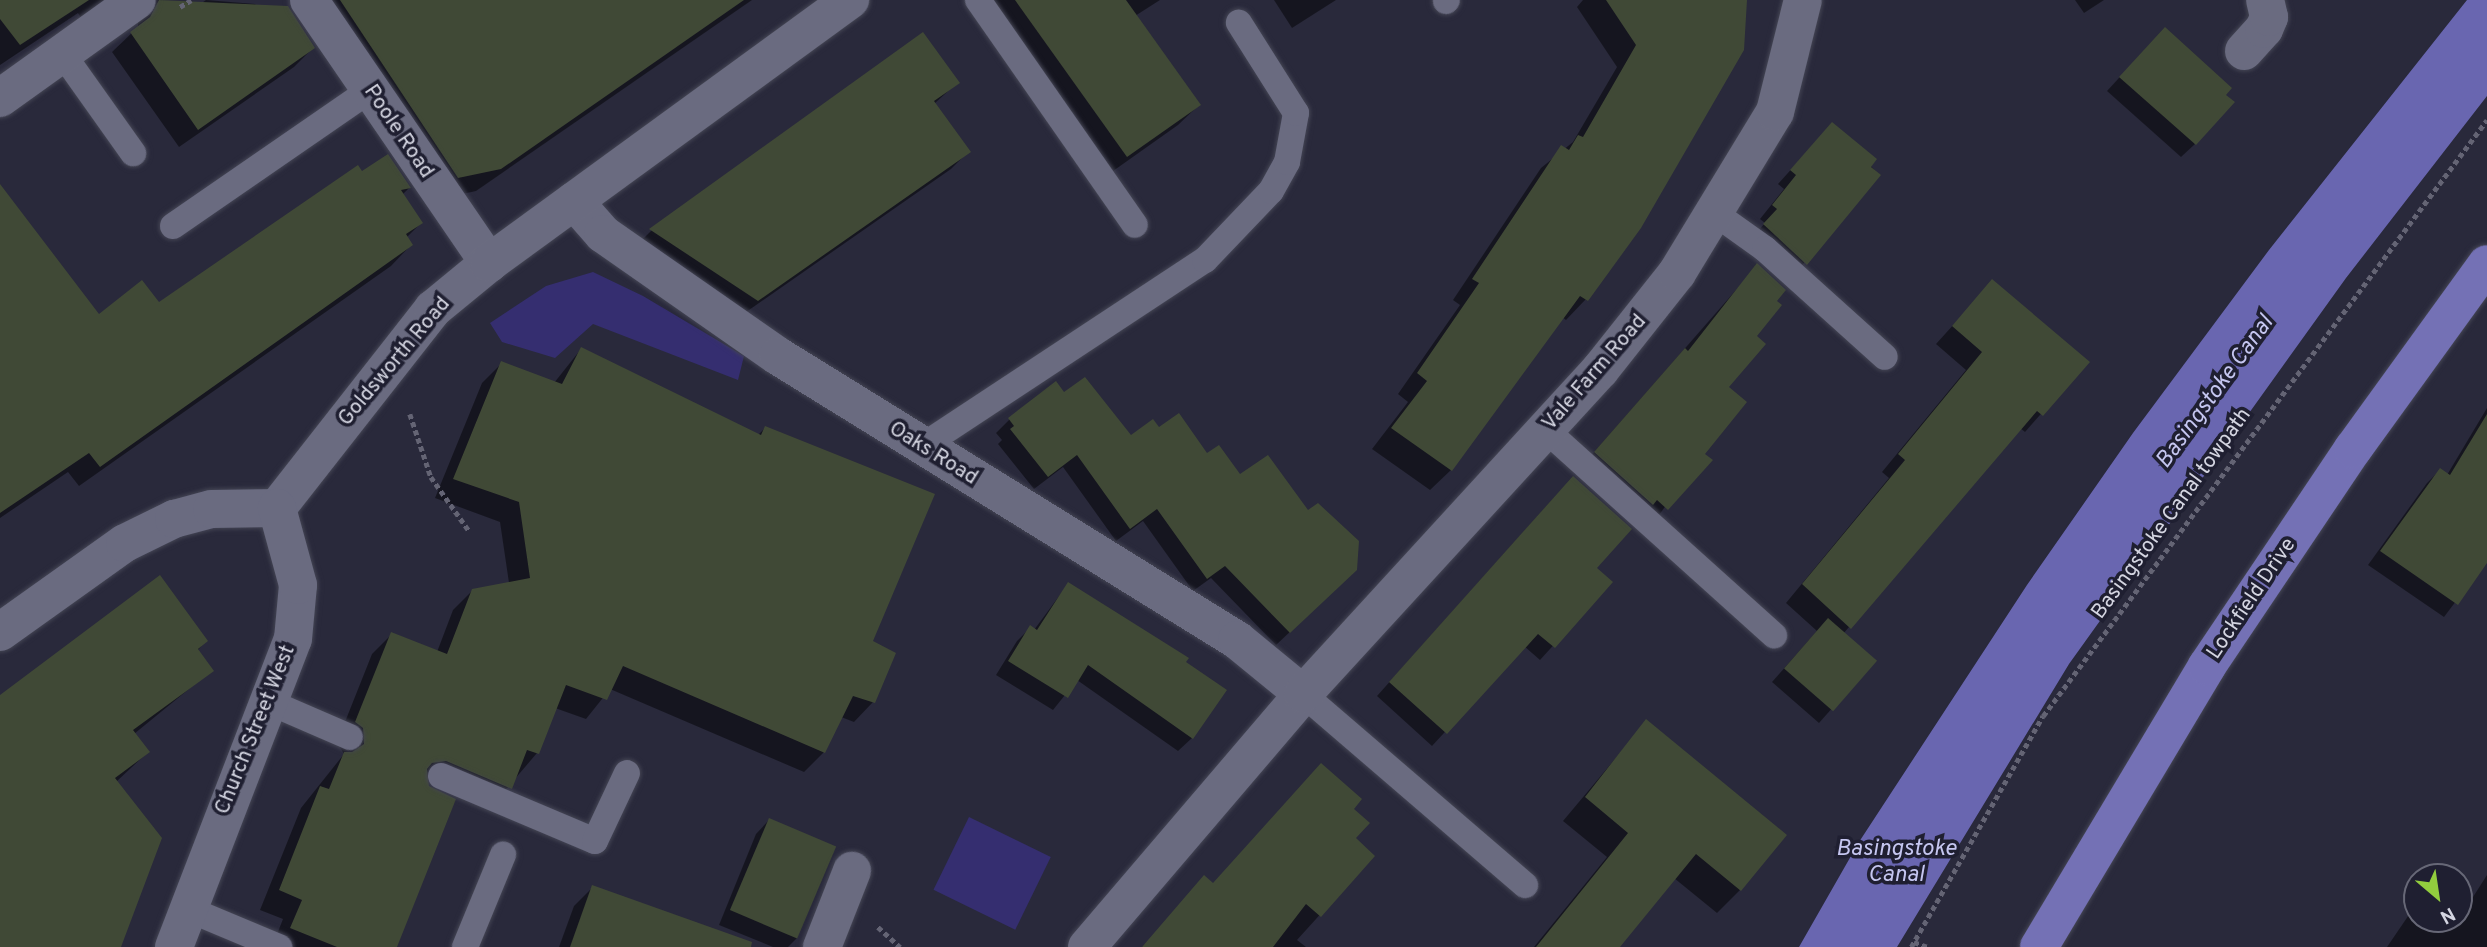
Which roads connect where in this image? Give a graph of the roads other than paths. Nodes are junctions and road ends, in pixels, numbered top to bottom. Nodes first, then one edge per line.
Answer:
1 (137, 0) edge
2 (309, 0) edge
3 (850, 0) edge
4 (978, 0) edge
5 (1803, 0) edge
6 (2265, 0) edge
7 (1239, 23) dead end
8 (2244, 51) dead end
9 (62, 53) junction
10 (370, 90) junction
11 (0, 98) edge
12 (133, 153) dead end
13 (574, 201) junction
14 (1716, 214) junction
15 (1135, 225) dead end
16 (173, 226) dead end
17 (489, 263) junction
18 (2487, 264) edge
19 (1885, 357) dead end
20 (1546, 430) junction
21 (921, 447) junction
22 (277, 508) junction
23 (0, 632) edge
24 (1774, 635) dead end
25 (1303, 694) junction
26 (269, 702) junction
27 (350, 737) dead end
28 (627, 773) dead end
29 (441, 776) dead end
30 (503, 855) dead end
31 (852, 871) dead end
32 (1525, 885) dead end
33 (188, 909) junction
34 (830, 945) edge
35 (174, 947) edge
36 (279, 947) edge
37 (465, 947) edge
38 (1087, 947) edge
39 (2039, 947) edge

1 - 9 street
2 - 10 street, Poole Road
3 - 13 street, Goldsworth Road
4 - 15 lane
5 - 14 street, Vale Farm Road
6 - 8 street
7 - 21 lane
9 - 11 street
9 - 12 lane
10 - 16 lane
10 - 17 street, Poole Road
13 - 17 street, Goldsworth Road
13 - 21 street, Oaks Road
14 - 19 lane
14 - 20 street, Vale Farm Road
17 - 22 street, Goldsworth Road
18 - 39 main road, Lockfield Drive
20 - 24 lane
20 - 25 street, Vale Farm Road
21 - 25 street, Oaks Road
22 - 23 street
22 - 26 street, Church Street West
25 - 32 lane
25 - 38 street, Vale Farm Road
26 - 27 lane
26 - 33 street, Church Street West
28 - 29 lane
30 - 37 lane
31 - 34 street
33 - 35 street, Church Street West
33 - 36 lane

